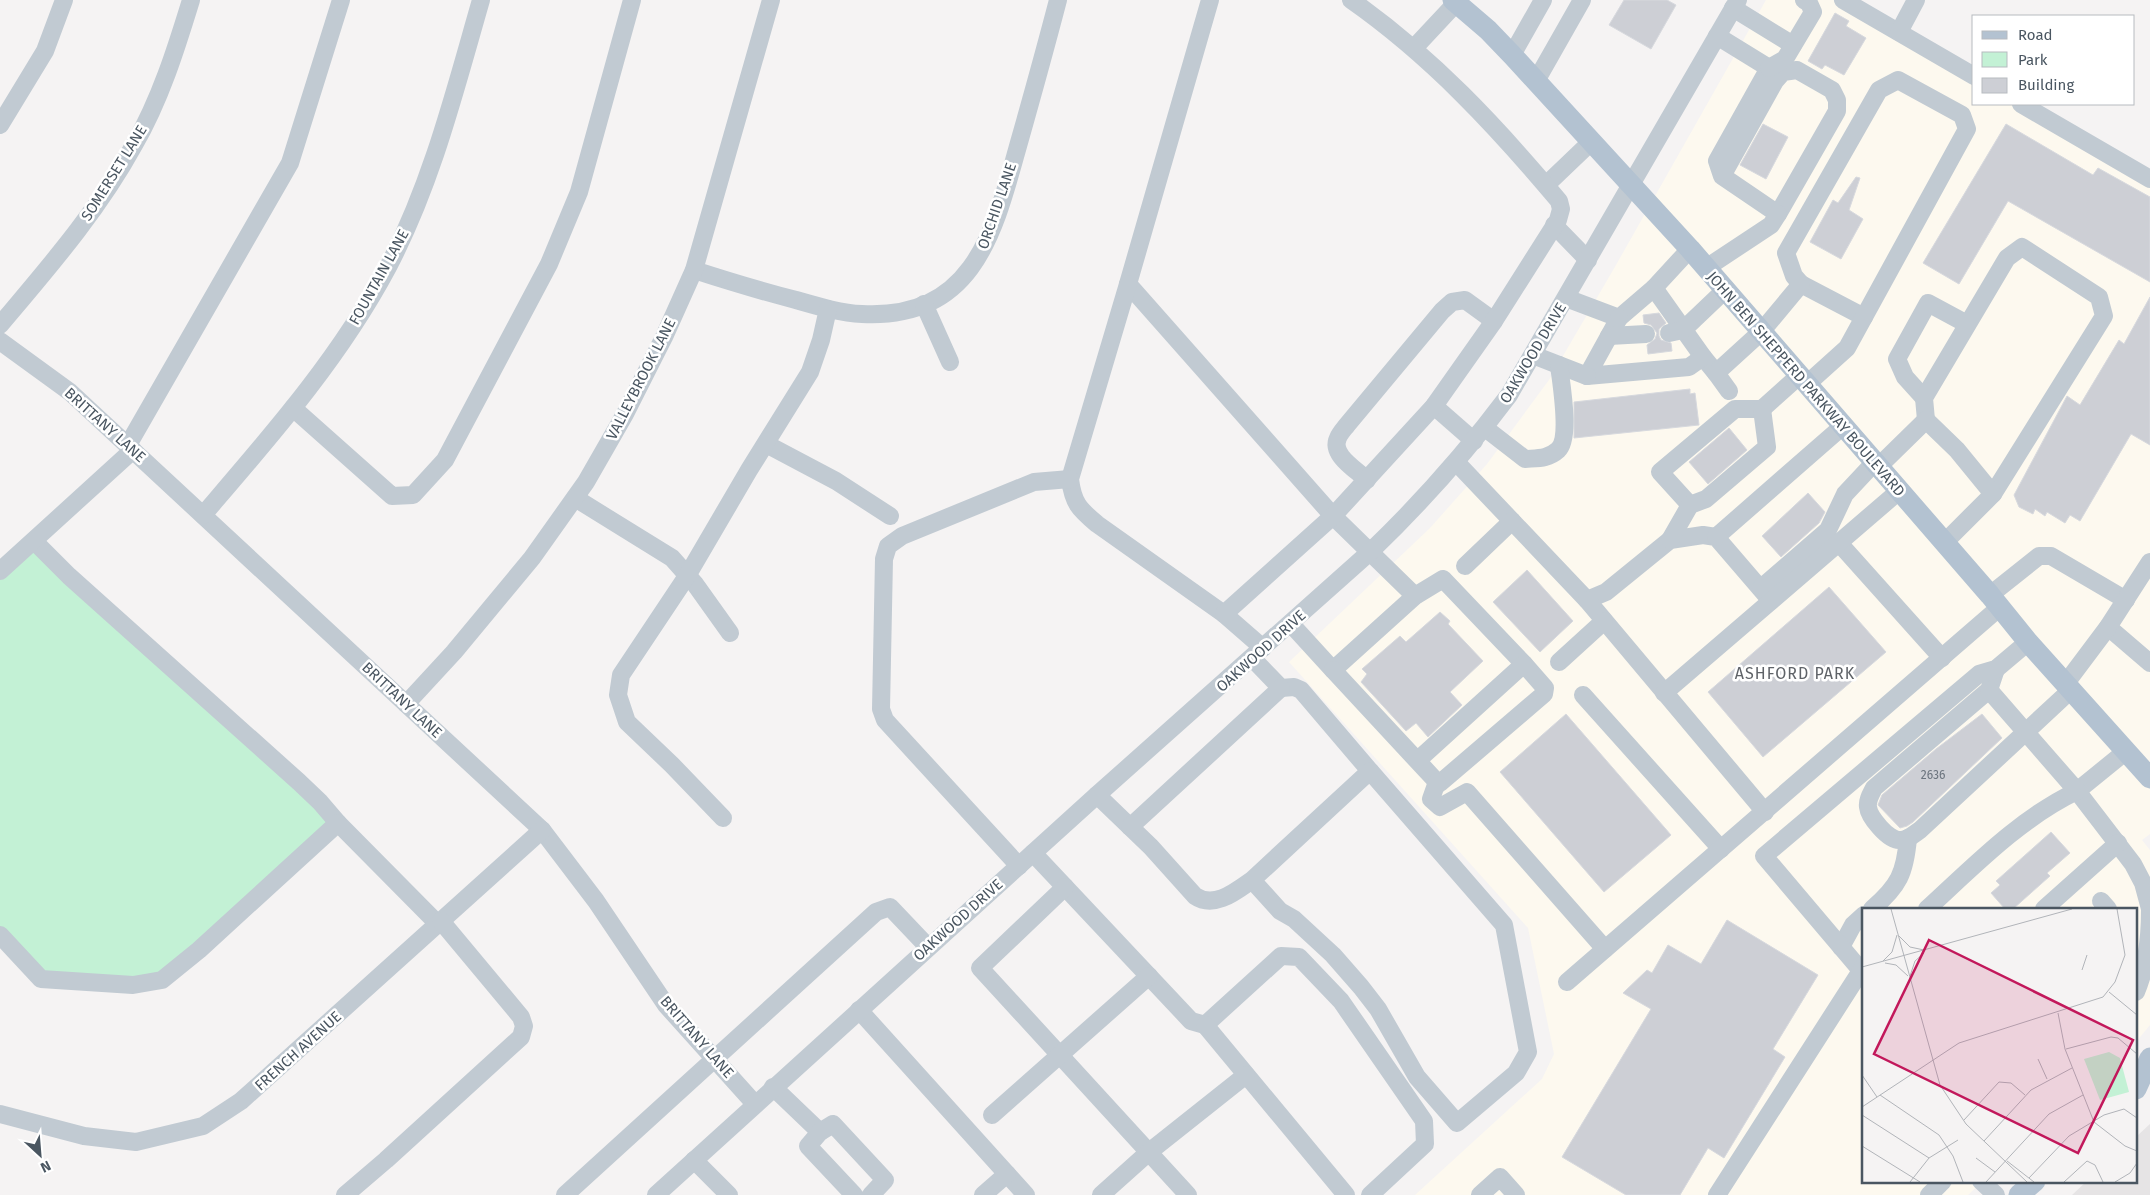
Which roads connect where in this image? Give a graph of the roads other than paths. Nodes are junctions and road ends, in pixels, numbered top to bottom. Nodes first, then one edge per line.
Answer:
1 (64, 0) edge
2 (191, 0) edge
3 (341, 0) edge
4 (481, 0) edge
5 (632, 0) edge
6 (771, 0) edge
7 (1058, 0) edge
8 (1210, 0) edge
9 (1351, 0) edge
10 (1543, 0) edge
11 (1582, 0) edge
12 (1804, 0) edge
13 (1843, 0) edge
14 (1916, 0) edge
15 (1454, 1) edge
16 (1736, 4) edge
17 (1898, 32) junction
18 (1717, 36) junction
19 (1793, 45) junction
20 (1414, 48) junction
21 (1512, 55) junction
22 (1769, 68) junction
23 (1972, 75) edge
24 (1536, 81) junction
25 (2023, 105) edge
26 (0, 125) edge
27 (1591, 142) junction
28 (1722, 176) junction
29 (2150, 179) edge
30 (1546, 185) junction
31 (1631, 186) junction
32 (1778, 214) junction
33 (1554, 226) junction
34 (1690, 249) junction
35 (1588, 260) junction
36 (1706, 268) junction
37 (694, 270) junction
38 (1128, 284) junction
39 (1801, 284) junction
40 (1654, 288) junction
41 (1725, 290) junction
42 (1566, 298) junction
43 (924, 304) junction
44 (828, 309) junction
45 (1864, 317) junction
46 (1619, 318) junction
47 (1494, 321) junction
48 (1967, 324) junction
49 (0, 325) edge
50 (1676, 331) junction
51 (1762, 332) junction
52 (1646, 334) dead end
53 (1609, 336) junction
54 (0, 341) edge
55 (1533, 355) junction
56 (1703, 357) junction
57 (950, 362) dead end
58 (1559, 366) junction
59 (1716, 373) junction
60 (1587, 376) junction
61 (1803, 380) junction
62 (1729, 391) dead end
63 (1924, 398) junction
64 (1434, 406) junction
65 (293, 408) junction
66 (1762, 409) junction
67 (1926, 420) junction
68 (1843, 426) junction
69 (1479, 434) junction
70 (766, 444) junction
71 (131, 448) junction
72 (1456, 462) junction
73 (1876, 465) junction
74 (1070, 479) junction
75 (1368, 480) junction
76 (1899, 491) junction
77 (1993, 494) junction
78 (575, 498) junction
79 (1690, 505) junction
80 (203, 515) junction
81 (890, 516) dead end
82 (1333, 516) junction
83 (1512, 521) junction
84 (1716, 537) junction
85 (34, 540) junction
86 (1670, 540) junction
87 (1839, 543) junction
88 (1944, 543) junction
89 (1371, 551) junction
90 (2150, 562) edge
91 (1466, 566) dead end
92 (0, 571) edge
93 (688, 576) junction
94 (1766, 594) junction
95 (1415, 596) junction
96 (1587, 600) junction
97 (2126, 600) junction
98 (1995, 601) junction
99 (1224, 614) junction
100 (1604, 621) junction
101 (1291, 624) junction
102 (2108, 628) junction
103 (730, 633) dead end
104 (2028, 642) junction
105 (1258, 653) junction
106 (1942, 658) junction
107 (1559, 662) dead end
108 (1524, 664) junction
109 (2150, 664) edge
110 (1996, 669) junction
111 (1333, 670) junction
112 (2069, 686) junction
113 (1281, 688) junction
114 (1989, 690) junction
115 (1664, 693) junction
116 (1583, 695) dead end
117 (406, 704) junction
118 (2026, 732) junction
119 (2126, 752) junction
120 (1418, 760) junction
121 (1370, 771) junction
122 (2150, 778) edge
123 (1437, 782) junction
124 (2077, 791) junction
125 (1097, 796) junction
126 (1764, 812) junction
127 (723, 818) dead end
128 (338, 823) junction
129 (1130, 827) junction
130 (542, 830) junction
131 (1908, 838) junction
132 (2118, 844) junction
133 (1722, 849) junction
134 (1033, 853) junction
135 (1019, 866) junction
136 (1252, 880) junction
137 (1065, 887) junction
138 (1873, 908) edge
139 (1928, 908) edge
140 (2045, 908) edge
141 (2150, 910) edge
142 (1862, 917) edge
143 (439, 922) junction
144 (0, 935) edge
145 (928, 947) junction
146 (1841, 947) junction
147 (1605, 949) junction
148 (2141, 950) edge
149 (1862, 970) edge
150 (1148, 976) junction
151 (1566, 982) dead end
152 (2138, 987) edge
153 (859, 1010) junction
154 (1205, 1025) junction
155 (1060, 1055) junction
156 (715, 1057) junction
157 (2150, 1058) edge
158 (1246, 1074) junction
159 (2150, 1081) edge
160 (773, 1087) junction
161 (2138, 1087) edge
162 (2138, 1090) edge
163 (755, 1104) junction
164 (0, 1114) edge
165 (992, 1115) dead end
166 (820, 1132) junction
167 (1149, 1152) junction
168 (694, 1160) junction
169 (1006, 1174) junction
170 (1942, 1182) edge
171 (1982, 1182) edge
172 (2034, 1182) edge
173 (345, 1195) edge
174 (565, 1195) edge
175 (657, 1195) edge
176 (729, 1195) edge
177 (854, 1195) edge
178 (870, 1195) edge
179 (982, 1195) edge
180 (1026, 1195) edge
181 (1101, 1195) edge
182 (1188, 1195) edge
183 (1346, 1195) edge
184 (1370, 1195) edge
185 (1480, 1195) edge
186 (1516, 1195) edge
187 (1717, 1195) edge
188 (1929, 1195) edge
189 (1996, 1195) edge
190 (2019, 1195) edge

1 - 26 street
2 - 49 street, SOMERSET LANE
3 - 71 street
4 - 65 street, FOUNTAIN LANE
5 - 65 street
6 - 37 street, VALLEYBROOK LANE
7 - 43 street, ORCHID LANE
8 - 38 street
9 - 20 street
10 - 21 street
11 - 24 street
12 - 19 street
13 - 17 street
14 - 17 street
15 - 20 street
15 - 21 main road, JOHN BEN SHEPPERD PARKWAY BOULEVARD
16 - 18 street, OAKWOOD DRIVE
16 - 19 street
17 - 23 street
18 - 22 street
18 - 31 street, OAKWOOD DRIVE
19 - 22 street
20 - 30 street
21 - 24 main road, JOHN BEN SHEPPERD PARKWAY BOULEVARD
22 - 28 street
24 - 27 main road, JOHN BEN SHEPPERD PARKWAY BOULEVARD
25 - 29 street
27 - 30 street
27 - 31 main road, JOHN BEN SHEPPERD PARKWAY BOULEVARD
28 - 32 street
28 - 32 street
30 - 33 street
31 - 34 main road, JOHN BEN SHEPPERD PARKWAY BOULEVARD
31 - 35 street, OAKWOOD DRIVE
32 - 36 street
33 - 35 street
33 - 47 street
34 - 36 main road, JOHN BEN SHEPPERD PARKWAY BOULEVARD
34 - 40 street
35 - 42 street, OAKWOOD DRIVE
36 - 41 main road, JOHN BEN SHEPPERD PARKWAY BOULEVARD
37 - 44 street, ORCHID LANE
37 - 78 street, VALLEYBROOK LANE
38 - 74 street
38 - 82 street
39 - 45 street
39 - 45 street
39 - 51 street
40 - 46 street
40 - 50 street
41 - 50 street
41 - 51 main road, JOHN BEN SHEPPERD PARKWAY BOULEVARD
42 - 46 street
42 - 55 street, OAKWOOD DRIVE
43 - 44 street, ORCHID LANE
43 - 57 street
44 - 70 street
45 - 61 street
46 - 53 street
47 - 64 street
47 - 75 street
48 - 63 street
48 - 63 street
48 - 77 street
50 - 56 street
51 - 59 street
51 - 61 main road, JOHN BEN SHEPPERD PARKWAY BOULEVARD
52 - 53 street
53 - 60 street
54 - 71 street, BRITTANY LANE
55 - 58 street
55 - 69 street, OAKWOOD DRIVE
56 - 59 street
56 - 60 street
58 - 60 street
58 - 69 street
59 - 62 street
61 - 66 street
61 - 68 main road, JOHN BEN SHEPPERD PARKWAY BOULEVARD
63 - 67 street
64 - 69 street
64 - 75 street
65 - 80 street, FOUNTAIN LANE
66 - 79 street
66 - 79 street
67 - 73 street
67 - 77 street
68 - 73 main road, JOHN BEN SHEPPERD PARKWAY BOULEVARD
68 - 84 street
69 - 72 street, OAKWOOD DRIVE
70 - 81 street
70 - 93 street
71 - 80 street, BRITTANY LANE
71 - 85 street
72 - 83 street
72 - 89 street, OAKWOOD DRIVE
73 - 76 main road, JOHN BEN SHEPPERD PARKWAY BOULEVARD
73 - 94 street
74 - 99 street
74 - 135 street
75 - 82 street
76 - 87 street
76 - 88 main road, JOHN BEN SHEPPERD PARKWAY BOULEVARD
77 - 88 street
78 - 93 street
78 - 117 street, VALLEYBROOK LANE
79 - 86 street
80 - 117 street, BRITTANY LANE
82 - 89 street
82 - 99 street
83 - 91 street
83 - 96 street
84 - 86 street
84 - 94 street
85 - 92 street
85 - 128 street
86 - 96 street
87 - 94 street
87 - 106 street
88 - 98 main road, JOHN BEN SHEPPERD PARKWAY BOULEVARD
89 - 95 street
89 - 101 street, OAKWOOD DRIVE
90 - 97 street
93 - 103 street
93 - 127 street
94 - 115 street
95 - 108 street
95 - 111 street
96 - 100 street
97 - 98 street
97 - 102 street
98 - 104 main road, JOHN BEN SHEPPERD PARKWAY BOULEVARD
98 - 106 street
99 - 105 street
100 - 107 street
100 - 115 street
101 - 105 street, OAKWOOD DRIVE
101 - 111 street
102 - 109 street
102 - 112 street
104 - 110 street
104 - 112 main road, JOHN BEN SHEPPERD PARKWAY BOULEVARD
105 - 113 street
105 - 125 street, OAKWOOD DRIVE
106 - 126 street
108 - 120 street
108 - 123 street
110 - 114 street
110 - 146 street
111 - 120 street
112 - 118 street
112 - 119 main road, JOHN BEN SHEPPERD PARKWAY BOULEVARD
113 - 121 street
113 - 129 street
114 - 118 street
114 - 131 street
115 - 126 street
116 - 133 street
117 - 130 street, BRITTANY LANE
118 - 124 street
118 - 131 street
119 - 122 main road, JOHN BEN SHEPPERD PARKWAY BOULEVARD
119 - 124 street
120 - 123 street
121 - 136 street
121 - 136 street
123 - 147 street
124 - 132 street
124 - 139 street
125 - 129 street
125 - 134 street, OAKWOOD DRIVE
126 - 133 street
128 - 143 street
128 - 144 street
129 - 136 street
130 - 143 street, FRENCH AVENUE
130 - 156 street, BRITTANY LANE
131 - 138 street
132 - 140 street
132 - 141 street
133 - 147 street
134 - 135 street, OAKWOOD DRIVE
134 - 137 street
135 - 145 street, OAKWOOD DRIVE
137 - 150 street
137 - 155 street
141 - 148 street
142 - 146 street
143 - 164 street, FRENCH AVENUE
143 - 173 street
145 - 153 street, OAKWOOD DRIVE
145 - 156 street
146 - 149 street
147 - 151 street
148 - 152 street
149 - 187 street
150 - 154 street
150 - 155 street
153 - 160 street, OAKWOOD DRIVE
153 - 169 street
154 - 158 street
154 - 184 street
155 - 165 street
155 - 167 street
156 - 163 street, BRITTANY LANE
156 - 174 street
157 - 161 main road
158 - 167 street
158 - 183 street
159 - 162 main road
160 - 163 street, OAKWOOD DRIVE
160 - 166 street
163 - 168 street, OAKWOOD DRIVE
166 - 177 street
166 - 178 street
167 - 181 street
167 - 182 street
168 - 175 street, OAKWOOD DRIVE
168 - 176 street
169 - 179 street
169 - 180 street
170 - 188 street
171 - 189 street
172 - 190 main road
185 - 186 street

